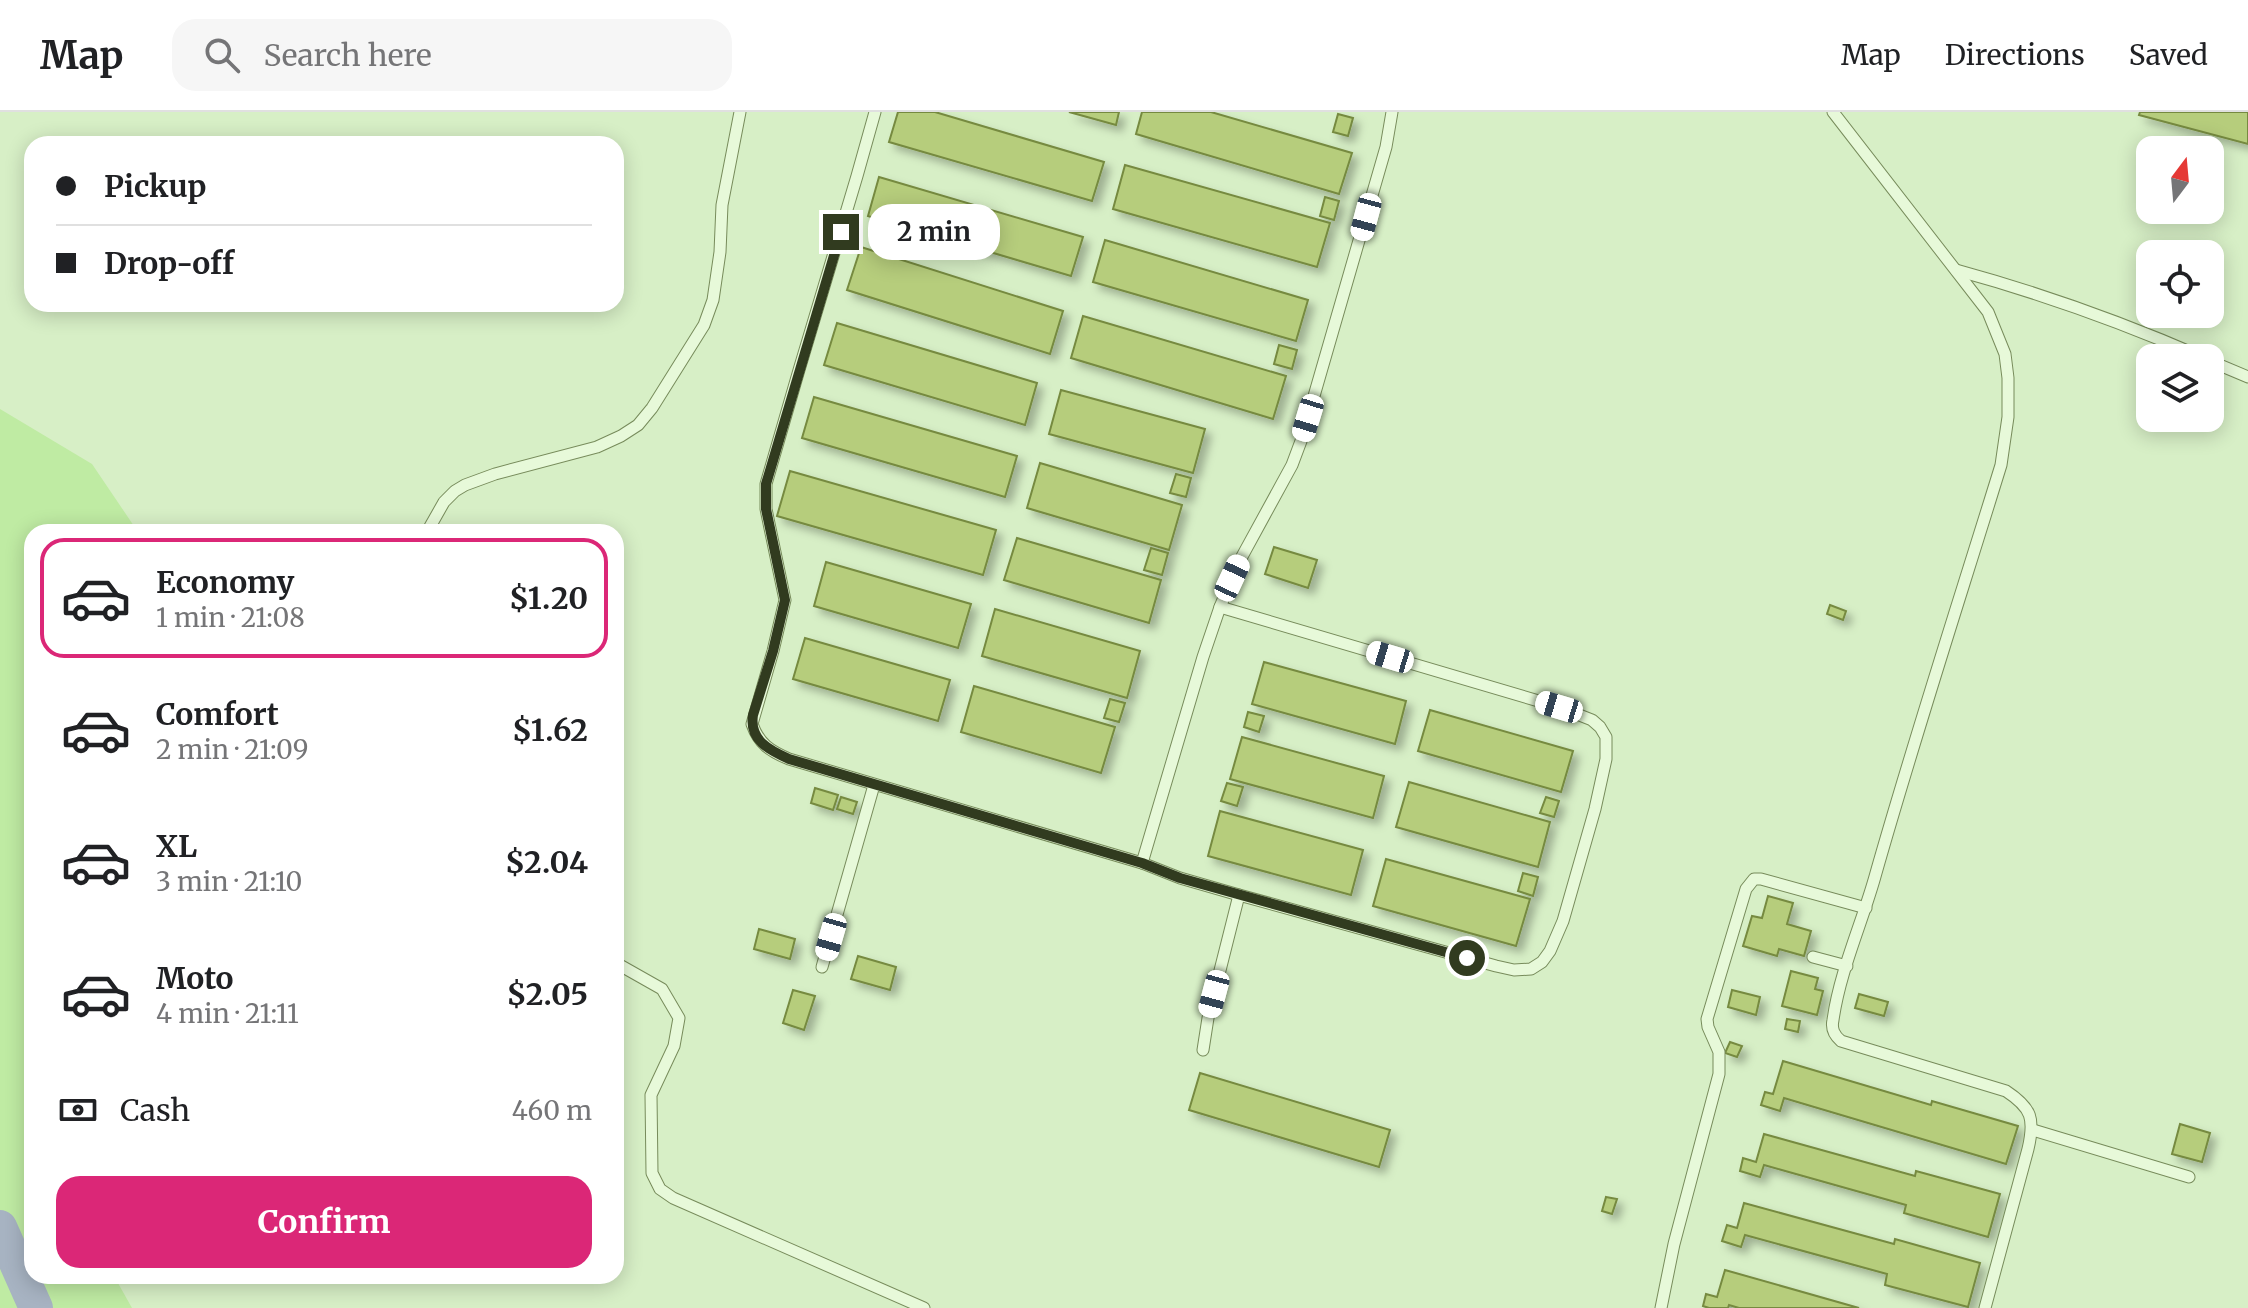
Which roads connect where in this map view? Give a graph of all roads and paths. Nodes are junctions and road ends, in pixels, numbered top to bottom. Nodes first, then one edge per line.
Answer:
1 (740, 112) edge
2 (875, 112) edge
3 (1392, 112) edge
4 (1833, 112) edge
5 (1955, 270) junction
6 (2170, 344) edge
7 (2224, 367) edge
8 (2248, 377) edge
9 (432, 524) edge
10 (1220, 607) junction
11 (874, 785) junction
12 (1142, 863) junction
13 (1239, 895) junction
14 (1866, 908) junction
15 (1813, 957) dead end
16 (1847, 966) junction
17 (822, 967) dead end
18 (624, 968) edge
19 (1203, 1050) dead end
20 (2033, 1130) junction
21 (2189, 1177) dead end
22 (924, 1308) edge
23 (1661, 1308) edge
24 (1985, 1308) edge

1 - 9 lane
2 - 11 lane
3 - 10 lane
4 - 5 lane
5 - 6 lane
5 - 14 lane
7 - 8 lane
10 - 12 lane
10 - 13 lane
11 - 12 lane
11 - 17 lane
12 - 13 lane
13 - 19 lane
14 - 16 lane
14 - 23 lane
15 - 16 lane
16 - 20 lane
18 - 22 lane
20 - 21 lane
20 - 24 lane

